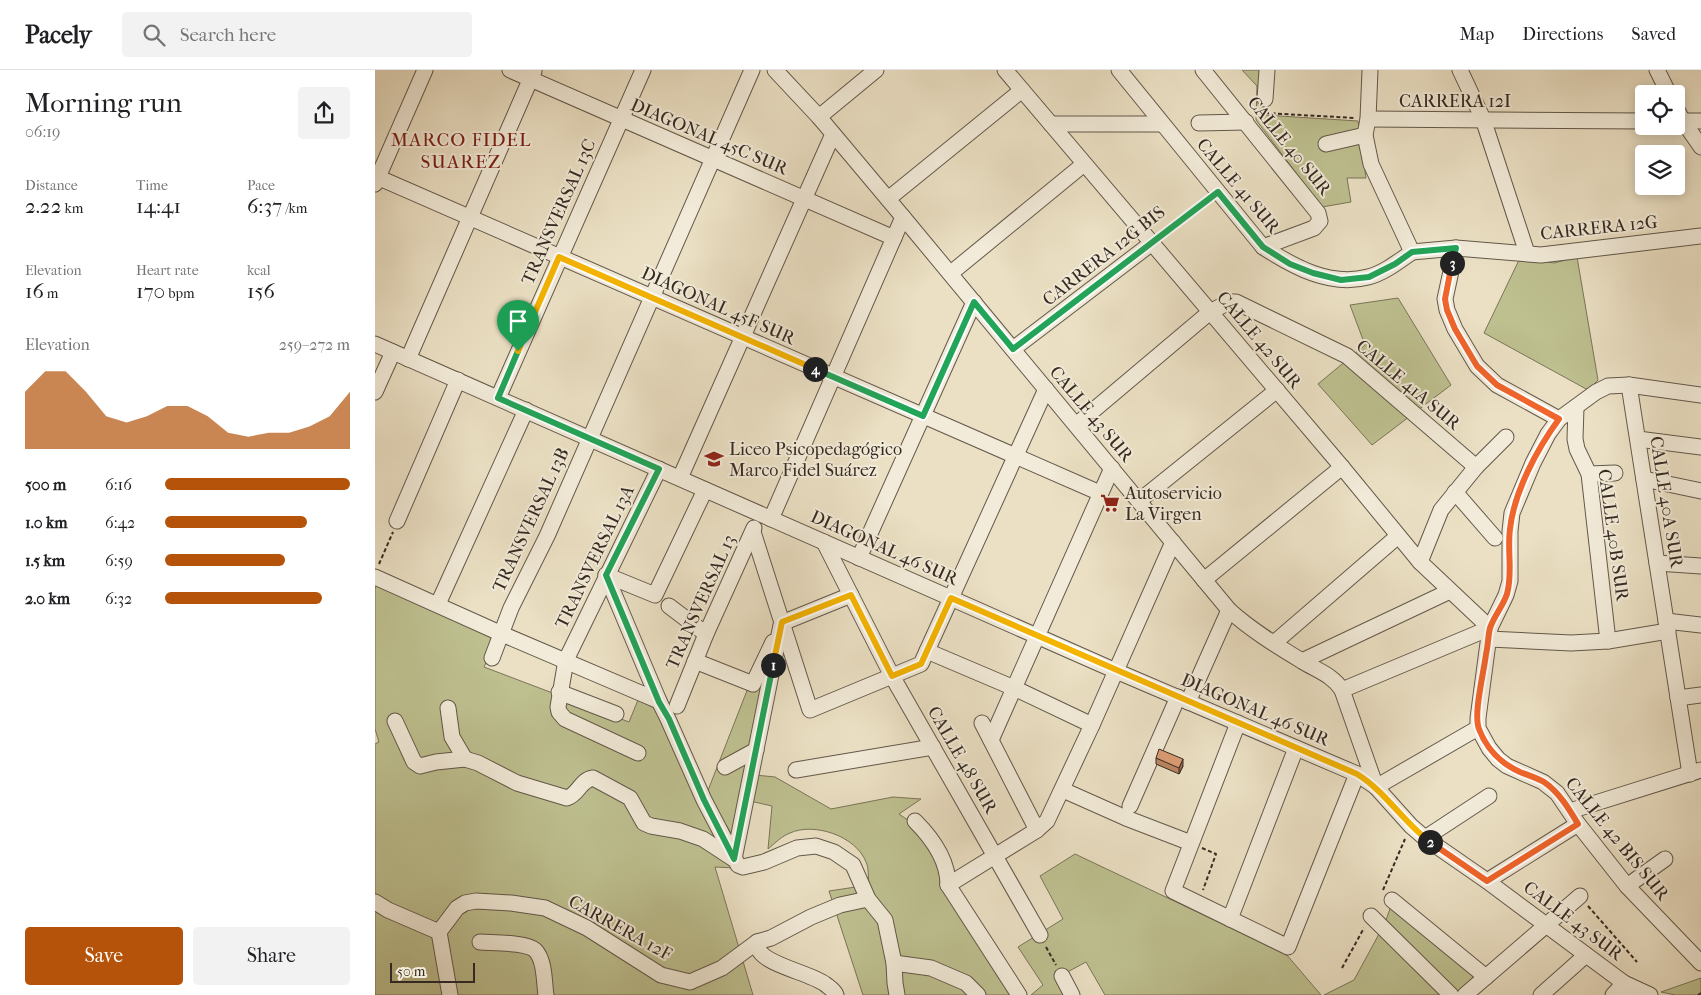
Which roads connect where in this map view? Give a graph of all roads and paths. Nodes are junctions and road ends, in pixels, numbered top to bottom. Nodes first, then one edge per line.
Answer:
1 (425, 70) edge
2 (510, 70) edge
3 (643, 70) edge
4 (752, 70) edge
5 (775, 70) edge
6 (876, 70) edge
7 (1005, 70) edge
8 (1119, 70) edge
9 (1203, 70) edge
10 (1267, 70) edge
11 (1370, 70) edge
12 (1460, 70) edge
13 (1657, 70) edge
14 (532, 74) edge
15 (1664, 85) edge
16 (1022, 90) junction
17 (1265, 106) joint
18 (819, 118) junction
19 (1685, 118) edge
20 (620, 119) junction
21 (1368, 119) junction
22 (1483, 119) junction
23 (1635, 121) edge
24 (1701, 121) edge
25 (1246, 122) junction
26 (1199, 123) dead end
27 (1051, 124) junction
28 (1162, 124) junction
29 (1685, 126) edge
30 (833, 134) junction
31 (1365, 136) junction
32 (1326, 144) dead end
33 (1701, 147) edge
34 (713, 159) junction
35 (1084, 164) junction
36 (376, 179) edge
37 (1218, 192) junction
38 (804, 199) junction
39 (888, 199) junction
40 (903, 217) junction
41 (470, 218) junction
42 (1701, 236) edge
43 (893, 238) junction
44 (1152, 243) junction
45 (1263, 247) junction
46 (1456, 248) junction
47 (1412, 252) junction
48 (1527, 253) junction
49 (559, 257) junction
50 (951, 274) junction
51 (651, 297) junction
52 (974, 302) junction
53 (1210, 312) junction
54 (743, 337) junction
55 (375, 344) edge
56 (1013, 349) junction
57 (393, 352) junction
58 (408, 359) junction
59 (833, 377) junction
60 (458, 380) junction
61 (1629, 385) junction
62 (1046, 389) junction
63 (1277, 390) junction
64 (375, 392) edge
65 (1701, 395) edge
66 (498, 398) junction
67 (1576, 407) junction
68 (526, 410) junction
69 (923, 416) junction
70 (1559, 419) junction
71 (1076, 425) junction
72 (1506, 437) dead end
73 (589, 439) junction
74 (1637, 439) junction
75 (1701, 448) edge
76 (1016, 456) junction
77 (1342, 467) junction
78 (1476, 467) junction
79 (1112, 468) junction
80 (659, 469) junction
81 (1615, 473) dead end
82 (1589, 474) junction
83 (680, 478) junction
84 (1644, 478) junction
85 (705, 490) junction
86 (1701, 491) edge
87 (1455, 492) junction
88 (1100, 494) junction
89 (1139, 500) junction
90 (766, 516) junction
91 (397, 522) joint
92 (753, 532) junction
93 (1399, 536) junction
94 (1495, 538) dead end
95 (824, 542) junction
96 (1173, 542) junction
97 (859, 558) junction
98 (1420, 562) junction
99 (1657, 563) junction
100 (1701, 566) edge
101 (377, 571) edge
102 (606, 575) junction
103 (1205, 580) junction
104 (1449, 590) junction
105 (851, 595) junction
106 (951, 598) junction
107 (438, 604) junction
108 (669, 606) dead end
109 (1229, 610) junction
110 (782, 622) junction
111 (1701, 625) edge
112 (1667, 626) junction
113 (502, 634) junction
114 (706, 634) junction
115 (1489, 634) junction
116 (1037, 636) junction
117 (1608, 641) junction
118 (1274, 643) junction
119 (924, 657) junction
120 (492, 658) dead end
121 (566, 660) junction
122 (695, 661) junction
123 (1302, 661) junction
124 (1116, 670) junction
125 (892, 676) junction
126 (1014, 688) junction
127 (1342, 690) junction
128 (559, 692) junction
129 (1701, 696) edge
130 (1678, 698) junction
131 (1183, 699) junction
132 (659, 702) junction
133 (677, 706) dead end
134 (448, 708) dead end
135 (616, 714) dead end
136 (395, 721) dead end
137 (982, 723) dead end
138 (1238, 723) junction
139 (1092, 725) junction
140 (1479, 728) junction
141 (991, 740) junction
142 (933, 746) junction
143 (1296, 748) junction
144 (756, 750) junction
145 (638, 753) dead end
146 (465, 759) junction
147 (725, 767) dead end
148 (796, 770) dead end
149 (1696, 772) edge
150 (1357, 774) junction
151 (1376, 787) junction
152 (1063, 790) junction
153 (1489, 796) dead end
154 (1130, 806) dead end
155 (1574, 817) junction
156 (915, 821) dead end
157 (1042, 826) junction
158 (1411, 826) junction
159 (1425, 838) junction
160 (1191, 844) junction
161 (1216, 854) dead end
162 (995, 855) junction
163 (734, 859) junction
164 (1665, 859) dead end
165 (1487, 881) junction
166 (948, 885) junction
167 (1627, 886) junction
168 (1387, 896) joint
169 (1580, 896) joint
170 (868, 900) junction
171 (375, 902) edge
172 (1198, 904) junction
173 (1371, 916) joint
174 (1230, 919) junction
175 (1546, 925) junction
176 (439, 932) junction
177 (1040, 935) joint
178 (481, 942) dead end
179 (757, 942) junction
180 (1586, 955) junction
181 (1637, 962) dead end
182 (895, 963) junction
183 (1701, 963) edge
184 (1342, 968) dead end
185 (1062, 976) joint
186 (1487, 977) junction
187 (1629, 989) edge
188 (450, 995) edge
189 (546, 995) edge
190 (836, 995) edge
191 (897, 995) edge
192 (978, 995) edge
193 (1019, 995) edge
194 (1072, 995) edge
195 (1451, 995) edge
196 (1465, 995) edge
197 (1541, 995) edge
198 (1613, 995) edge
199 (1649, 995) edge

1 - 36 street
2 - 14 street, DIAGONAL 45C SUR
3 - 20 street, TRANSVERSAL 13C
4 - 34 street, TRANSVERSAL 13B
5 - 18 street, CALLE 43 SUR
6 - 18 street
7 - 16 street, CALLE 42 SUR
8 - 28 street, CALLE 41 SUR
9 - 25 street, CALLE 40 SUR
10 - 17 street
11 - 21 street
12 - 22 street
13 - 15 street
14 - 20 street, DIAGONAL 45C SUR
14 - 41 street
16 - 27 street, CALLE 42 SUR
16 - 39 street
17 - 21 path
18 - 30 street, CALLE 43 SUR
19 - 24 street
20 - 34 street, DIAGONAL 45C SUR
20 - 49 street, TRANSVERSAL 13C
21 - 22 street, CARRERA 12I
21 - 31 street
22 - 23 street, CARRERA 12I
22 - 48 street
25 - 26 street
25 - 45 street, CALLE 40 SUR
27 - 28 street
27 - 35 street, CALLE 42 SUR
28 - 37 street, CALLE 41 SUR
29 - 33 street
30 - 38 street
30 - 39 street, CALLE 43 SUR
31 - 32 street
31 - 47 street
34 - 38 street, DIAGONAL 45C SUR
34 - 51 street, TRANSVERSAL 13B
35 - 44 street, CALLE 42 SUR
35 - 50 street
36 - 41 street, DIAGONAL 45F SUR
37 - 44 path, CARRERA 12G BIS
37 - 45 street, CALLE 41 SUR
38 - 43 street, DIAGONAL 45C SUR
38 - 54 street
39 - 40 street, CALLE 43 SUR
40 - 43 street, TRANSVERSAL 13
40 - 50 street, CALLE 43 SUR
41 - 49 street, DIAGONAL 45F SUR
41 - 58 street
42 - 48 street, CARRERA 12G
43 - 59 street, TRANSVERSAL 13
44 - 53 street, CALLE 42 SUR
44 - 56 street, CARRERA 12G BIS
45 - 47 street, CALLE 41 SUR
46 - 47 street, CARRERA 12G
46 - 48 street, CARRERA 12G
46 - 70 street
49 - 51 street, DIAGONAL 45F SUR
49 - 66 street, TRANSVERSAL 13C
50 - 52 street, CALLE 43 SUR
51 - 54 street, DIAGONAL 45F SUR
51 - 73 street, TRANSVERSAL 13B
52 - 56 street, CALLE 43 SUR
52 - 69 street
53 - 63 street, CALLE 42 SUR
53 - 71 street
53 - 78 street, CALLE 41A SUR
54 - 59 street, DIAGONAL 45F SUR
54 - 83 street
55 - 57 street, DIAGONAL 46 SUR
56 - 62 street, CALLE 43 SUR
57 - 58 street, DIAGONAL 46 SUR
57 - 64 street
58 - 60 street, DIAGONAL 46 SUR
59 - 69 street, DIAGONAL 45F SUR
59 - 90 street, TRANSVERSAL 13
60 - 66 street, DIAGONAL 46 SUR
60 - 91 street
61 - 65 street
61 - 67 street
61 - 74 street, CALLE 40A SUR
62 - 71 street, CALLE 43 SUR
62 - 76 street
63 - 77 street, CALLE 42 SUR
63 - 89 street
66 - 68 street, DIAGONAL 46 SUR
67 - 70 street
67 - 82 street, CALLE 40B SUR
68 - 73 street, DIAGONAL 46 SUR
68 - 107 street
69 - 76 street, DIAGONAL 45F SUR
69 - 97 street
70 - 115 street
71 - 79 street, CALLE 43 SUR
72 - 78 street
73 - 80 street, DIAGONAL 46 SUR
73 - 113 street, TRANSVERSAL 13B
74 - 75 street
74 - 84 street, CALLE 40A SUR
76 - 88 street, DIAGONAL 45F SUR
76 - 106 street
77 - 93 street, CALLE 42 SUR
77 - 103 street
78 - 87 street
79 - 88 street
79 - 89 street, CALLE 43 SUR
80 - 83 street, DIAGONAL 46 SUR
80 - 102 street, TRANSVERSAL 13A
81 - 82 street
82 - 117 street, CALLE 40B SUR
83 - 85 street, DIAGONAL 46 SUR
84 - 86 street
84 - 99 street, CALLE 40A SUR
85 - 90 street, DIAGONAL 46 SUR
85 - 102 street
87 - 94 street
87 - 98 street
88 - 116 street
89 - 96 street, CALLE 43 SUR
90 - 92 street, TRANSVERSAL 13
90 - 95 street, DIAGONAL 46 SUR
91 - 101 path
92 - 110 street
92 - 114 street, TRANSVERSAL 13
93 - 98 street, CALLE 42 SUR
93 - 118 street
95 - 97 street, DIAGONAL 46 SUR
95 - 105 street, CALLE 48 SUR
96 - 103 street, CALLE 43 SUR
96 - 124 street
97 - 106 street, DIAGONAL 46 SUR
98 - 104 street, CALLE 42 SUR
99 - 100 street
99 - 112 street, CALLE 40A SUR
101 - 107 street
102 - 121 street, TRANSVERSAL 13A
102 - 132 street
103 - 109 street, CALLE 43 SUR
104 - 115 street, CALLE 42 SUR
104 - 123 street
105 - 110 street
105 - 125 street, CALLE 48 SUR
106 - 116 street, DIAGONAL 46 SUR
106 - 119 street
107 - 113 street
108 - 114 street
109 - 118 street, CALLE 43 SUR
109 - 131 street
110 - 122 street
110 - 125 street
110 - 144 street
111 - 112 street
112 - 117 street
112 - 130 street, CALLE 40A SUR
113 - 120 street, TRANSVERSAL 13B
113 - 121 street
114 - 122 street, TRANSVERSAL 13
115 - 117 street
115 - 127 street
115 - 140 street
116 - 124 street, DIAGONAL 46 SUR
116 - 126 street
118 - 123 street, CALLE 43 SUR
119 - 125 street
119 - 126 street
121 - 128 street, TRANSVERSAL 13A
121 - 132 street
122 - 133 street, TRANSVERSAL 13
123 - 127 street, CALLE 43 SUR
124 - 131 street, DIAGONAL 46 SUR
124 - 139 street
125 - 142 street, CALLE 48 SUR
126 - 139 street
126 - 141 street
127 - 151 street, CALLE 43 SUR
128 - 135 street
128 - 145 street
129 - 130 street
130 - 149 street, CALLE 40A SUR
131 - 138 street, DIAGONAL 46 SUR
131 - 154 street
132 - 163 street
134 - 146 street
136 - 146 street
137 - 141 street
138 - 143 street, DIAGONAL 46 SUR
138 - 160 street
139 - 152 street
140 - 151 street
140 - 155 street, CALLE 42 BIS SUR
141 - 157 street
142 - 148 street
142 - 162 street, CALLE 48 SUR
143 - 150 street, DIAGONAL 46 SUR
143 - 174 street
144 - 147 street
144 - 163 street
146 - 163 street
149 - 155 street
150 - 151 street, DIAGONAL 46 SUR
150 - 174 street
151 - 158 street, CALLE 43 SUR
152 - 157 street
152 - 160 street
153 - 159 street
155 - 165 street
155 - 167 street, CALLE 42 BIS SUR
156 - 166 street
157 - 162 street
158 - 159 street, CALLE 43 SUR
158 - 168 path
159 - 165 street, CALLE 43 SUR
160 - 172 street
161 - 172 path
162 - 166 street
162 - 177 street, CALLE 48 SUR
163 - 170 street
164 - 167 street
165 - 175 street, CALLE 43 SUR
166 - 193 street
167 - 183 street, CALLE 42 BIS SUR
168 - 186 street
169 - 175 street
169 - 181 path
170 - 179 street, CARRERA 12F
170 - 182 street
171 - 176 street
172 - 174 street
173 - 184 path
173 - 195 street
175 - 180 street, CALLE 43 SUR
175 - 186 street
176 - 179 street, CARRERA 12F
176 - 188 street
177 - 185 path
178 - 189 street
179 - 190 street
180 - 187 street, CALLE 43 SUR
180 - 197 street
182 - 191 street
182 - 192 street
185 - 194 street
186 - 196 street
187 - 198 street
187 - 199 street, CALLE 43 SUR

